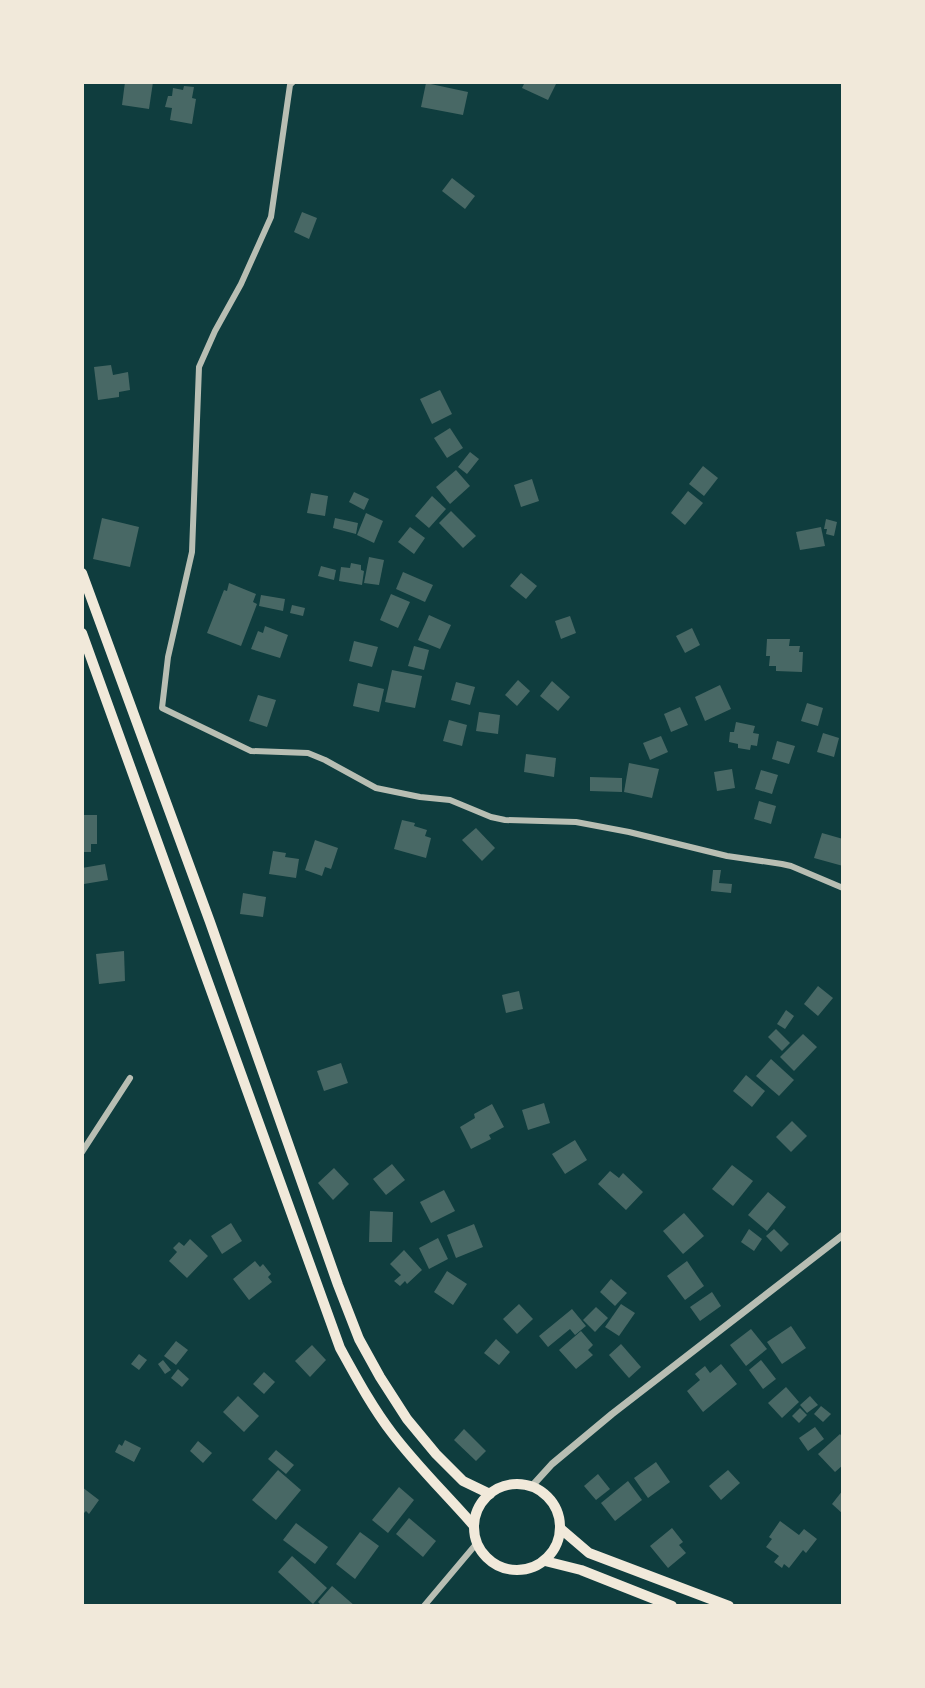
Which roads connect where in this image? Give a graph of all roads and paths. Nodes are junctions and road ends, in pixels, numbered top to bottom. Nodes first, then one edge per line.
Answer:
1 (293, 82) edge
2 (82, 573) edge
3 (82, 633) edge
4 (843, 888) edge
5 (130, 1078) dead end
6 (82, 1152) edge
7 (843, 1235) edge
8 (532, 1486) junction
9 (490, 1494) junction
10 (474, 1526) junction
11 (561, 1529) junction
12 (477, 1543) junction
13 (545, 1561) junction
14 (424, 1606) edge
15 (672, 1606) edge
16 (729, 1606) edge

1 - 4 street
2 - 9 highway
3 - 10 highway
5 - 6 street
7 - 8 street
8 - 9 highway
8 - 11 highway
9 - 10 highway
10 - 12 highway
11 - 13 highway
11 - 16 highway
12 - 13 highway
12 - 14 street
13 - 15 highway

